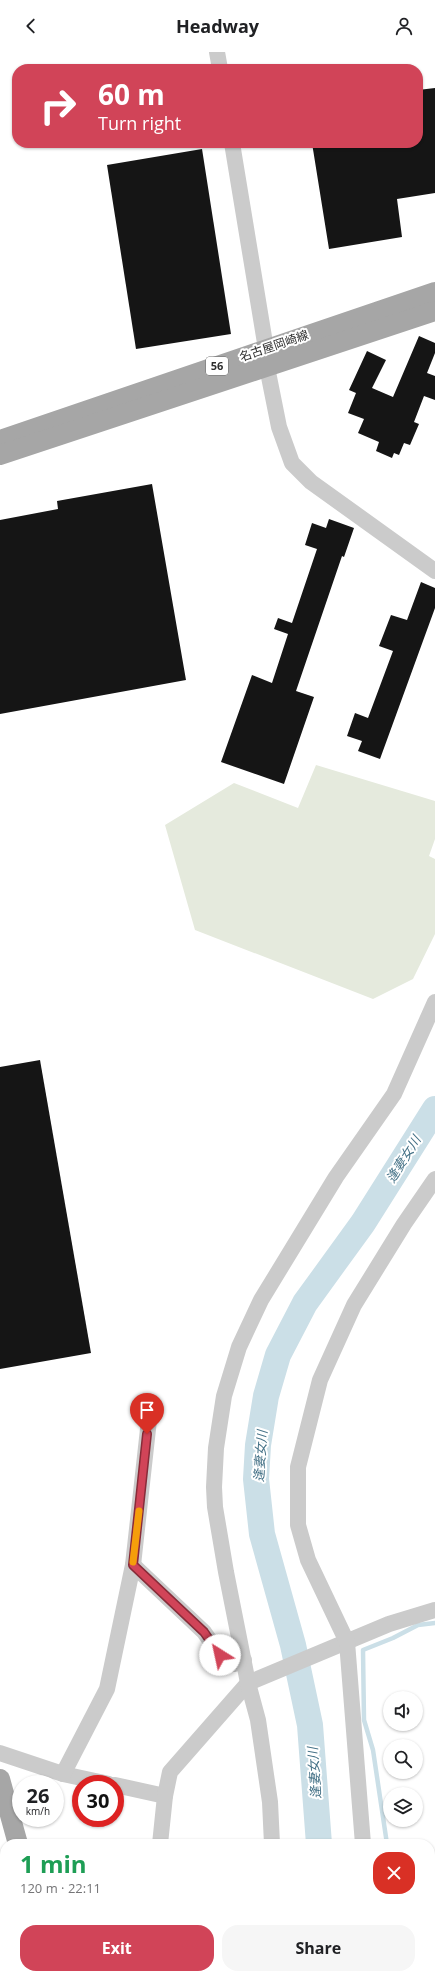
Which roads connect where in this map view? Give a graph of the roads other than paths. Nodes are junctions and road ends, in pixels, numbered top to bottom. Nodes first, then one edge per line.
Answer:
1 (217, 52) edge
2 (219, 64) edge
3 (233, 148) edge
4 (435, 292) edge
5 (435, 311) edge
6 (266, 358) junction
7 (0, 440) edge
8 (0, 455) edge
9 (435, 571) edge
10 (435, 1002) edge
11 (435, 1179) edge
12 (149, 1420) dead end
13 (133, 1565) junction
14 (435, 1610) edge
15 (342, 1644) junction
16 (244, 1660) junction
17 (254, 1681) junction
18 (0, 1753) edge
19 (63, 1774) junction
20 (72, 1776) edge
21 (0, 1779) edge
22 (124, 1787) edge
23 (165, 1796) junction
24 (17, 1839) edge
25 (161, 1839) edge
26 (272, 1839) edge
27 (362, 1839) edge

1 - 2 street
3 - 6 street
4 - 6 main road, 名古屋岡崎線 / 56
5 - 6 main road, 名古屋岡崎線 / 56
6 - 7 main road, 名古屋岡崎線 / 56
6 - 8 main road, 名古屋岡崎線 / 56
6 - 9 street
10 - 16 street
11 - 15 street
12 - 13 street
13 - 16 street
13 - 19 street
14 - 15 street
15 - 17 street
15 - 27 street
16 - 17 street
17 - 23 street
17 - 26 street
18 - 19 street
19 - 20 street
21 - 24 main road
22 - 23 street
23 - 25 street

